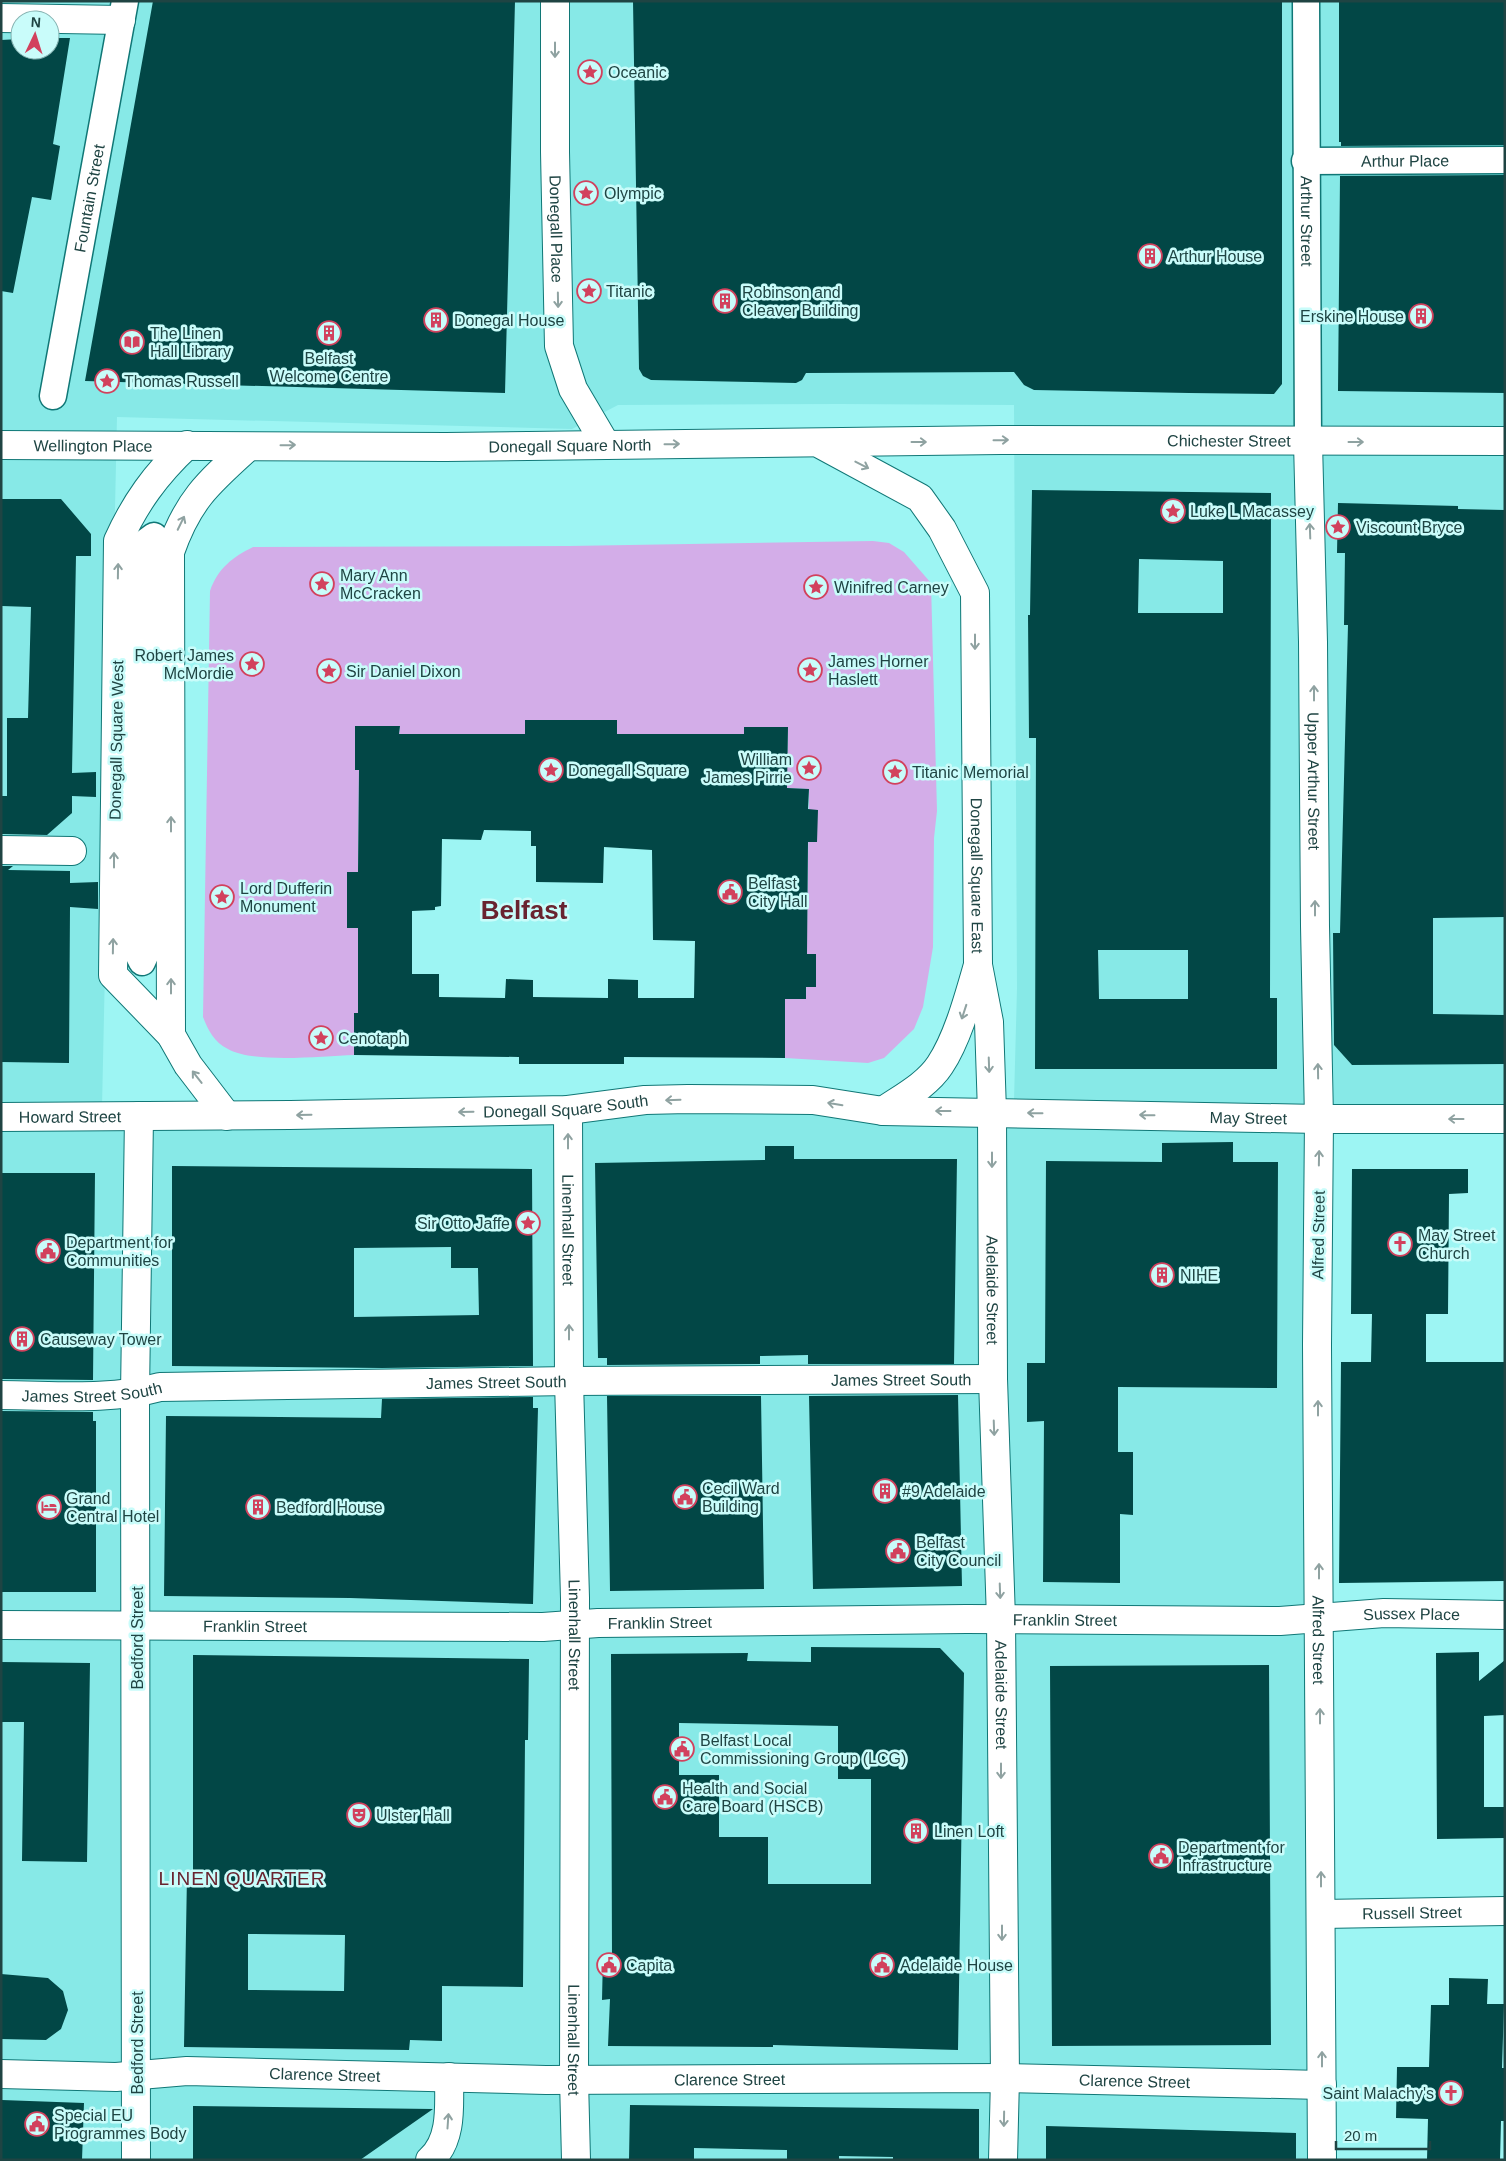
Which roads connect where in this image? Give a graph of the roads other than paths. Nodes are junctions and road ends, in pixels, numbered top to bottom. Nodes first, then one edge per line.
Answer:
1 (555, 1) edge
2 (1306, 1) edge
3 (123, 11) edge
4 (1, 18) edge
5 (1505, 160) edge
6 (1306, 161) junction
7 (53, 396) dead end
8 (1505, 441) edge
9 (952, 442) joint
10 (1308, 442) junction
11 (818, 443) junction
12 (1, 445) edge
13 (187, 445) junction
14 (606, 445) junction
15 (248, 447) junction
16 (1, 850) edge
17 (72, 851) dead end
18 (142, 962) joint
19 (978, 965) junction
20 (171, 1035) junction
21 (568, 1110) junction
22 (883, 1111) junction
23 (992, 1112) junction
24 (140, 1116) junction
25 (227, 1116) junction
26 (1, 1117) edge
27 (1319, 1119) junction
28 (1505, 1119) edge
29 (993, 1380) junction
30 (569, 1381) junction
31 (136, 1394) junction
32 (1, 1395) edge
33 (1505, 1615) edge
34 (1001, 1619) junction
35 (1319, 1620) junction
36 (575, 1623) junction
37 (137, 1624) junction
38 (1, 1625) edge
39 (1505, 1911) edge
40 (1321, 1914) junction
41 (1, 2074) edge
42 (137, 2075) junction
43 (449, 2077) junction
44 (1005, 2078) junction
45 (574, 2079) junction
46 (1322, 2085) junction
47 (136, 2160) edge
48 (430, 2160) edge
49 (576, 2160) edge
50 (1003, 2160) edge
51 (1322, 2160) edge

1 -> 14 street, Donegall Place
2 - 6 street, Arthur Street
3 - 4 street
3 - 7 street, Fountain Street
5 - 6 street, Arthur Place
6 - 10 street, Arthur Street
10 -> 8 street, Chichester Street
9 -> 10 street, Chichester Street
11 -> 9 street, Donegall Square North
27 -> 10 street, Upper Arthur Street
14 -> 11 street, Donegall Square North
11 -> 19 street, Donegall Square East
12 - 13 street, Wellington Place
13 - 15 street, Donegall Square North
20 -> 13 street, Donegall Square West
15 -> 14 street, Donegall Square North
20 -> 15 street, Donegall Square West
16 - 17 street
18 - 18 street
19 -> 22 street, Donegall Square East
19 -> 23 street, Donegall Square East
25 -> 20 street, Donegall Square West
22 -> 21 street, Donegall Square South
21 -> 25 street, Donegall Square South
30 -> 21 street, Linenhall Street
23 -> 22 street, Donegall Square South
27 -> 23 street, May Street
23 -> 29 street, Adelaide Street
24 - 25 street, Donegall Square South
24 - 26 street, Howard Street
24 - 31 street, Bedford Street
28 -> 27 street, May Street
35 -> 27 street, Alfred Street
29 - 30 street, James Street South
29 -> 34 street, Adelaide Street
30 - 31 street, James Street South
30 - 36 street, Linenhall Street
31 - 32 street, James Street South
31 - 37 street, Bedford Street
33 - 35 street, Sussex Place
34 - 35 street, Franklin Street
34 - 36 street, Franklin Street
34 -> 44 street, Adelaide Street
40 -> 35 street, Alfred Street
36 - 37 street, Franklin Street
36 - 45 street, Linenhall Street
37 - 38 street, Franklin Street
37 - 42 street, Bedford Street
39 - 40 street, Russell Street
46 -> 40 street, Alfred Street
41 - 42 street, Clarence Street
42 - 43 street, Clarence Street
42 - 47 street, Bedford Street
43 - 45 street, Clarence Street
48 -> 43 street
44 - 45 street, Clarence Street
44 - 46 street, Clarence Street
44 -> 50 street, Adelaide Street
45 - 49 street, Linenhall Street
46 - 51 street, Alfred Street

